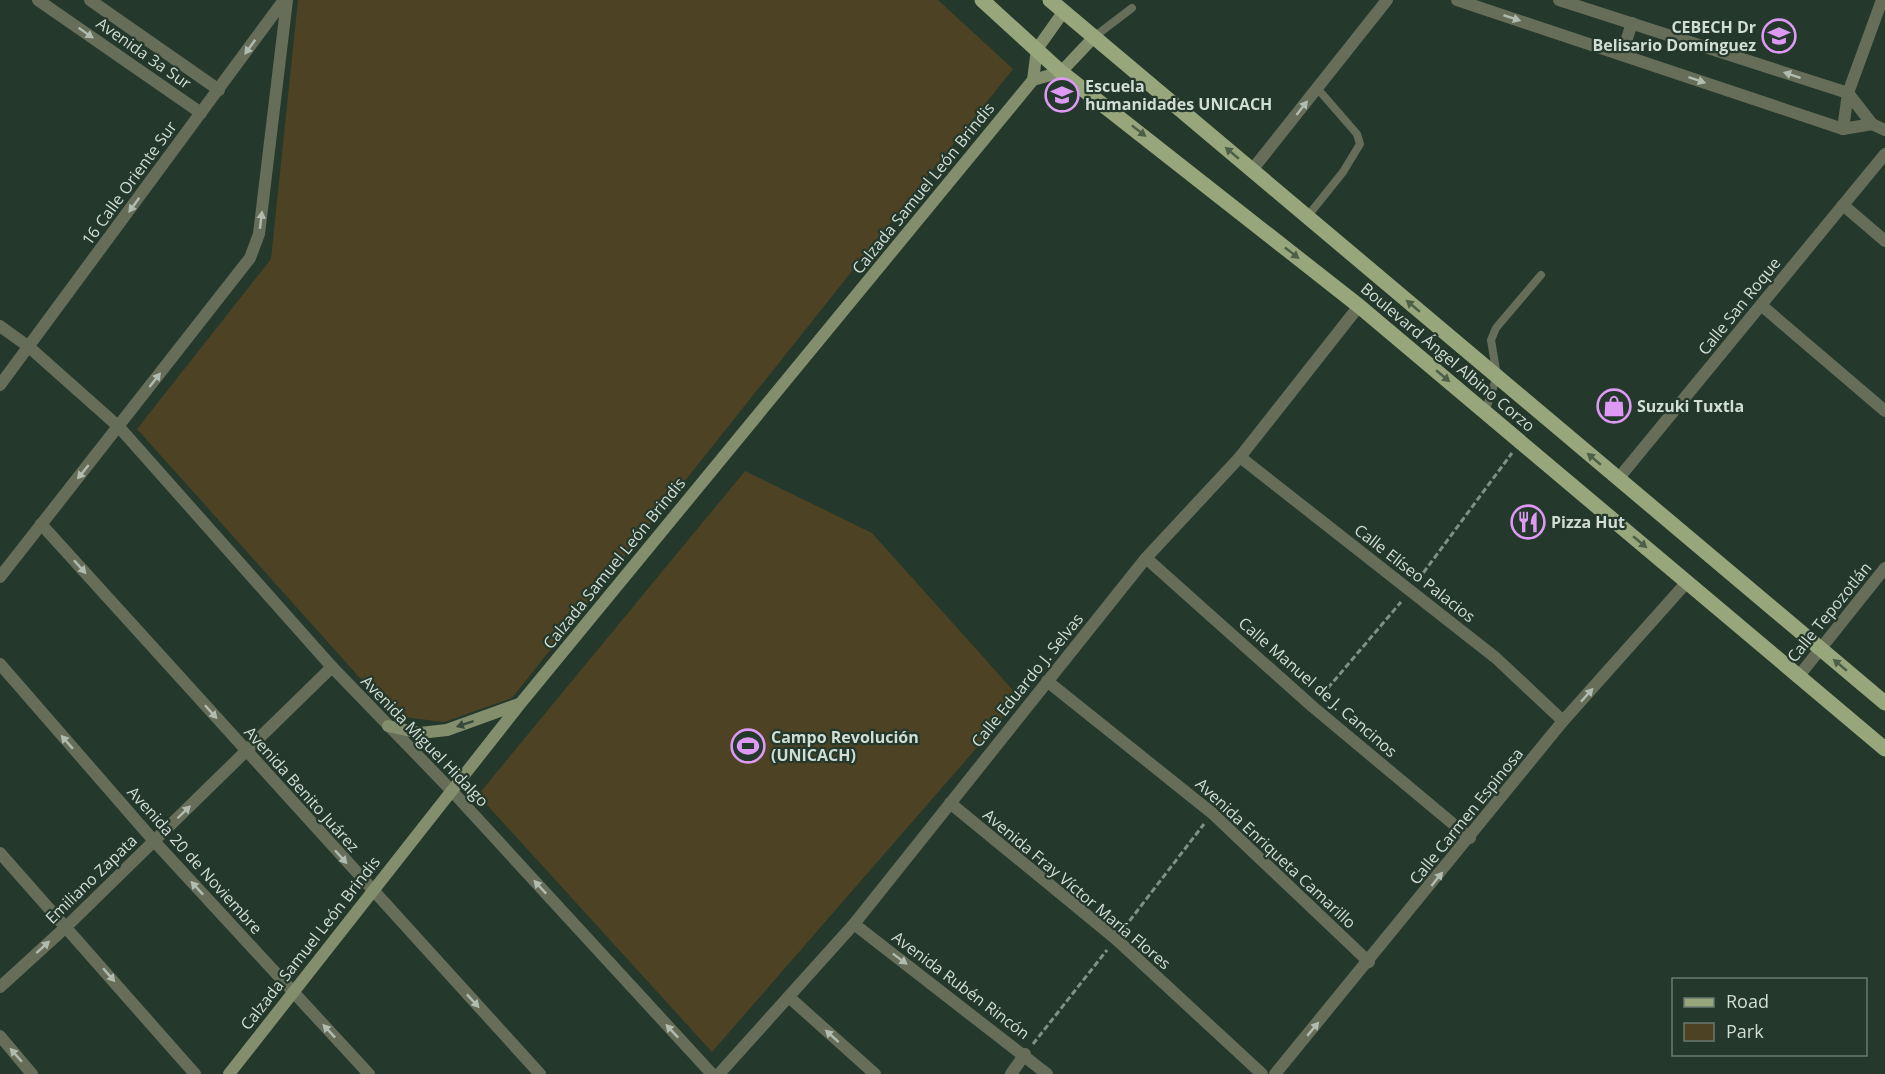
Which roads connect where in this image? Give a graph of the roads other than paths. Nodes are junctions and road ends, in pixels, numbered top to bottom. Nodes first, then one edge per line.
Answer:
1 (38, 0) edge
2 (90, 0) edge
3 (286, 0) edge
4 (982, 0) edge
5 (1050, 0) edge
6 (1387, 0) edge
7 (1457, 0) edge
8 (1559, 0) edge
9 (1882, 0) edge
10 (56, 5) edge
11 (1132, 8) dead end
12 (1064, 12) junction
13 (1632, 23) junction
14 (1094, 37) junction
15 (1037, 49) junction
16 (1622, 54) junction
17 (1061, 72) junction
18 (1033, 80) junction
19 (1317, 88) junction
20 (219, 90) junction
21 (1848, 93) junction
22 (201, 113) junction
23 (1872, 124) junction
24 (1843, 129) junction
25 (1885, 130) edge
26 (1885, 154) edge
27 (1252, 170) junction
28 (1843, 205) junction
29 (1307, 217) junction
30 (1885, 241) edge
31 (1541, 275) dead end
32 (1761, 305) junction
33 (1359, 306) junction
34 (0, 326) edge
35 (30, 347) junction
36 (1497, 376) junction
37 (0, 385) edge
38 (1885, 411) edge
39 (1485, 412) junction
40 (119, 427) junction
41 (1240, 457) junction
42 (1618, 479) junction
43 (41, 524) junction
44 (1146, 558) junction
45 (1885, 568) edge
46 (0, 577) edge
47 (1688, 582) junction
48 (1820, 649) junction
49 (0, 664) edge
50 (332, 667) junction
51 (1798, 677) junction
52 (1047, 681) junction
53 (1885, 703) edge
54 (520, 704) junction
55 (1563, 721) junction
56 (388, 726) junction
57 (1885, 749) edge
58 (246, 752) junction
59 (451, 790) junction
60 (950, 803) junction
61 (1470, 838) junction
62 (154, 841) junction
63 (0, 853) edge
64 (371, 891) junction
65 (854, 924) junction
66 (67, 926) junction
67 (1369, 962) junction
68 (0, 987) edge
69 (294, 992) junction
70 (790, 998) junction
71 (0, 1036) edge
72 (1025, 1054) junction
73 (32, 1074) edge
74 (195, 1074) edge
75 (230, 1074) edge
76 (369, 1074) edge
77 (540, 1074) edge
78 (712, 1074) edge
79 (719, 1074) edge
80 (875, 1074) edge
81 (1011, 1074) edge
82 (1047, 1074) edge
83 (1262, 1074) edge
84 (1275, 1074) edge

1 - 10 street, Avenida 3a Sur
2 - 20 street, Avenida 3a Sur
3 -> 20 street, 16 Calle Oriente Sur
40 -> 3 street
4 - 15 main road, Boulevard Ángel Albino Corzo
5 - 12 main road, Boulevard Ángel Albino Corzo
6 - 19 street
7 -> 16 street
8 - 13 street
9 - 21 street
10 -> 22 street, Avenida 3a Sur
11 - 14 lane
12 - 14 main road, Boulevard Ángel Albino Corzo
12 - 15 street
13 - 16 street
21 -> 13 street
14 - 17 street
27 -> 14 main road, Boulevard Ángel Albino Corzo
15 - 17 main road, Boulevard Ángel Albino Corzo
15 - 18 street
16 -> 24 street
17 - 18 street
17 -> 33 main road, Boulevard Ángel Albino Corzo
18 - 54 street, Calzada Samuel León Brindis
27 -> 19 street
19 - 29 lane
20 - 22 street, 16 Calle Oriente Sur
21 - 23 street
21 - 24 street
22 -> 35 street, 16 Calle Oriente Sur
23 - 24 street
23 - 25 street
26 - 28 street, Calle San Roque
27 - 29 main road, Boulevard Ángel Albino Corzo
28 - 30 street
28 - 32 street, Calle San Roque
36 -> 29 main road, Boulevard Ángel Albino Corzo
31 - 36 lane
32 - 38 street
32 - 42 street, Calle San Roque
33 -> 39 main road, Boulevard Ángel Albino Corzo
33 - 41 street, Calle Eduardo J. Selvas
34 - 35 street, Avenida Miguel Hidalgo
35 - 37 street, 16 Calle Oriente Sur
35 - 40 street, Avenida Miguel Hidalgo
36 - 39 lane
42 -> 36 main road, Boulevard Ángel Albino Corzo
39 -> 47 main road, Boulevard Ángel Albino Corzo
40 -> 43 street
40 - 50 street, Avenida Miguel Hidalgo
41 - 44 street, Calle Eduardo J. Selvas
41 - 55 street, Calle Elíseo Palacios
42 - 48 main road, Boulevard Ángel Albino Corzo
43 - 46 street
43 -> 58 street, Avenida Benito Juárez
44 - 52 street, Calle Eduardo J. Selvas
44 - 61 street, Calle Manuel de J. Cancinos
45 - 48 street, Calle Tepozotlán
47 - 51 main road, Boulevard Ángel Albino Corzo
55 -> 47 street, Calle Carmen Espinosa
48 - 51 street, Calle Tepozotlán
53 -> 48 main road, Boulevard Ángel Albino Corzo
62 -> 49 street, Avenida 20 de Noviembre
50 - 56 street, Avenida Miguel Hidalgo
50 - 58 street, Emiliano Zapata
51 - 57 main road, Boulevard Ángel Albino Corzo
52 - 60 street, Calle Eduardo J. Selvas
52 - 67 street, Avenida Enriqueta Camarillo
54 -> 56 street
54 - 59 street, Calzada Samuel León Brindis
55 - 61 street, Calle Carmen Espinosa
56 - 59 street, Avenida Miguel Hidalgo
62 -> 58 street, Emiliano Zapata
58 -> 64 street, Avenida Benito Juárez
59 - 64 street, Calzada Samuel León Brindis
78 -> 59 street, Avenida Miguel Hidalgo
60 - 65 street, Calle Eduardo J. Selvas
60 - 83 street, Avenida Fray Víctor María Flores
67 -> 61 street, Calle Carmen Espinosa
62 - 66 street, Emiliano Zapata
69 -> 62 street, Avenida 20 de Noviembre
63 - 66 street
64 - 69 street, Calzada Samuel León Brindis
64 -> 77 street, Avenida Benito Juárez
65 - 70 street, Calle Eduardo J. Selvas
65 -> 72 street, Avenida Rubén Rincón
68 -> 66 street, Emiliano Zapata
66 -> 74 street
84 -> 67 street, Calle Carmen Espinosa
69 - 75 street, Calzada Samuel León Brindis
76 -> 69 street, Avenida 20 de Noviembre
70 - 79 street, Calle Eduardo J. Selvas
80 -> 70 street
73 -> 71 street
72 - 81 street
72 - 82 street, Avenida Rubén Rincón

